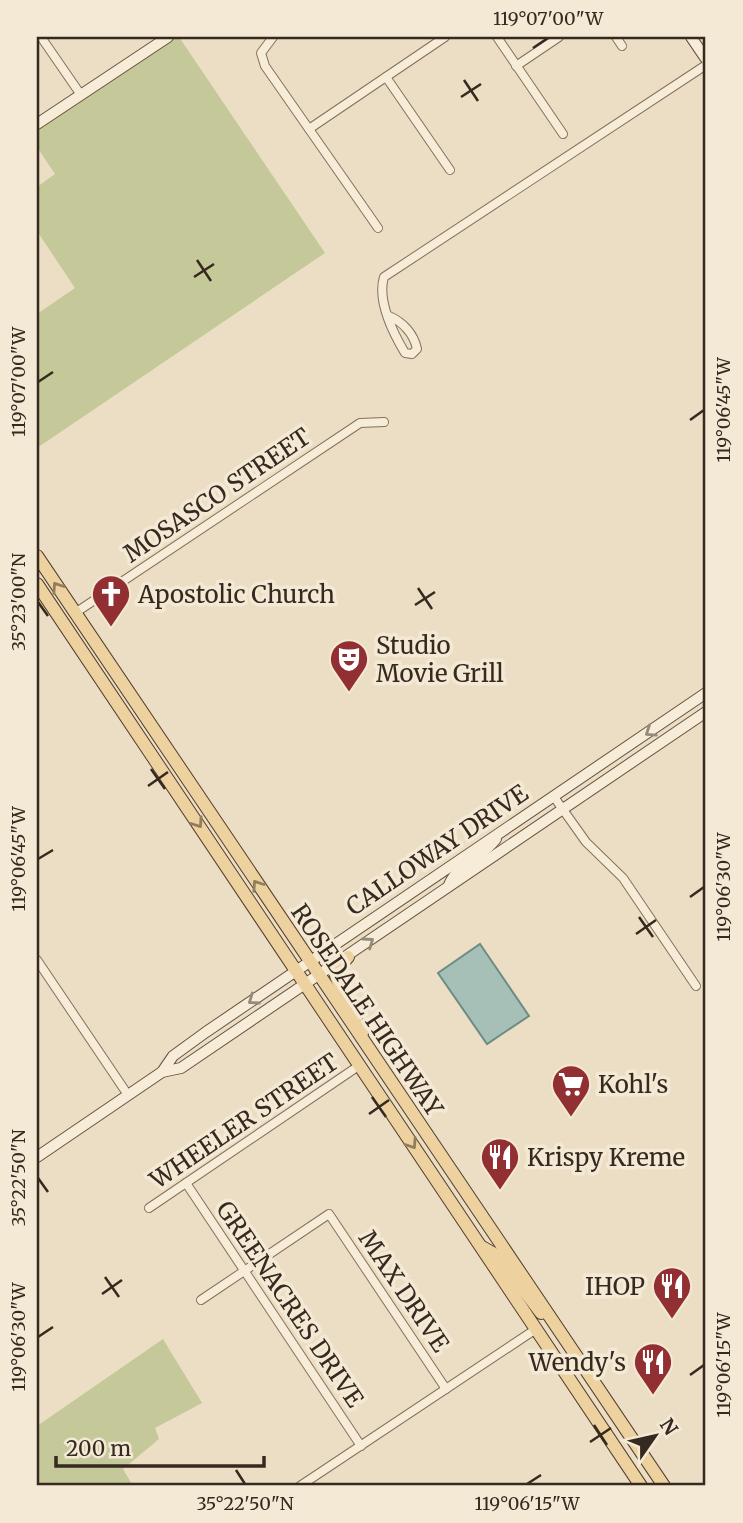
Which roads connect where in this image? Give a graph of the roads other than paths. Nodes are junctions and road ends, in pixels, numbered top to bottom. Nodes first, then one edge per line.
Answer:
1 (41, 37) edge
2 (168, 37) edge
3 (273, 37) edge
4 (445, 37) edge
5 (497, 37) edge
6 (559, 37) edge
7 (616, 37) edge
8 (696, 39) edge
9 (622, 46) dead end
10 (706, 59) edge
11 (706, 65) edge
12 (516, 66) junction
13 (386, 77) junction
14 (81, 95) junction
15 (37, 124) edge
16 (309, 129) junction
17 (562, 134) dead end
18 (450, 170) dead end
19 (378, 228) dead end
20 (389, 316) junction
21 (384, 422) dead end
22 (37, 556) edge
23 (37, 584) edge
24 (75, 613) junction
25 (69, 631) junction
26 (702, 696) edge
27 (706, 711) edge
28 (164, 746) junction
29 (153, 757) junction
30 (554, 797) junction
31 (206, 809) junction
32 (563, 809) junction
33 (502, 831) junction
34 (448, 888) junction
35 (348, 957) junction
36 (37, 960) edge
37 (309, 961) junction
38 (297, 970) junction
39 (319, 976) junction
40 (307, 985) junction
41 (696, 986) dead end
42 (372, 1056) junction
43 (360, 1065) junction
44 (162, 1072) junction
45 (128, 1095) junction
46 (37, 1157) edge
47 (186, 1183) junction
48 (149, 1208) dead end
49 (481, 1247) junction
50 (244, 1271) junction
51 (201, 1300) dead end
52 (556, 1324) junction
53 (536, 1329) junction
54 (446, 1389) junction
55 (361, 1446) junction
56 (300, 1486) edge
57 (641, 1486) edge
58 (664, 1486) edge

1 - 14 street
2 - 14 main road
3 - 16 street
4 - 13 street
5 - 12 street
6 - 12 street
7 - 9 street
8 - 10 main road
11 - 20 street
12 - 17 street
13 - 16 street
13 - 18 street
14 - 15 main road
16 - 19 street
20 - 20 street
21 - 24 street, MOSASCO STREET
24 -> 22 main road, ROSEDALE HIGHWAY
23 - 25 main road, ROSEDALE HIGHWAY
24 - 28 main road, ROSEDALE HIGHWAY
25 - 28 main road
25 - 29 main road, ROSEDALE HIGHWAY
26 - 27 street
26 -> 30 main road, CALLOWAY DRIVE
27 - 32 main road, CALLOWAY DRIVE
28 - 31 main road, ROSEDALE HIGHWAY
29 - 31 main road
29 -> 38 main road, ROSEDALE HIGHWAY
30 - 32 street
30 - 33 main road, CALLOWAY DRIVE
37 -> 31 main road, ROSEDALE HIGHWAY
32 - 34 main road, CALLOWAY DRIVE
32 - 41 street
33 - 34 main road
33 - 37 main road, CALLOWAY DRIVE
35 -> 34 main road, CALLOWAY DRIVE
35 - 39 main road, CALLOWAY DRIVE
35 - 42 main road
36 - 45 street
37 - 38 main road, CALLOWAY DRIVE
37 - 39 main road, ROSEDALE HIGHWAY
38 - 40 main road, ROSEDALE HIGHWAY
38 -> 44 main road, CALLOWAY DRIVE
39 - 40 main road, CALLOWAY DRIVE
39 - 42 main road, ROSEDALE HIGHWAY
40 - 43 main road, ROSEDALE HIGHWAY
40 - 44 main road, CALLOWAY DRIVE
42 - 52 main road, ROSEDALE HIGHWAY
43 - 47 street, WHEELER STREET
43 -> 49 main road, ROSEDALE HIGHWAY
44 - 45 main road, CALLOWAY DRIVE
45 - 46 main road, CALLOWAY DRIVE
47 - 48 street, WHEELER STREET
47 - 50 street, GREENACRES DRIVE
49 - 52 main road
49 - 53 main road, ROSEDALE HIGHWAY
50 - 51 street
50 - 54 street, MAX DRIVE
50 - 55 street, GREENACRES DRIVE
52 - 58 main road, ROSEDALE HIGHWAY
53 - 54 street
53 - 57 main road, ROSEDALE HIGHWAY
54 - 55 street
55 - 56 street

